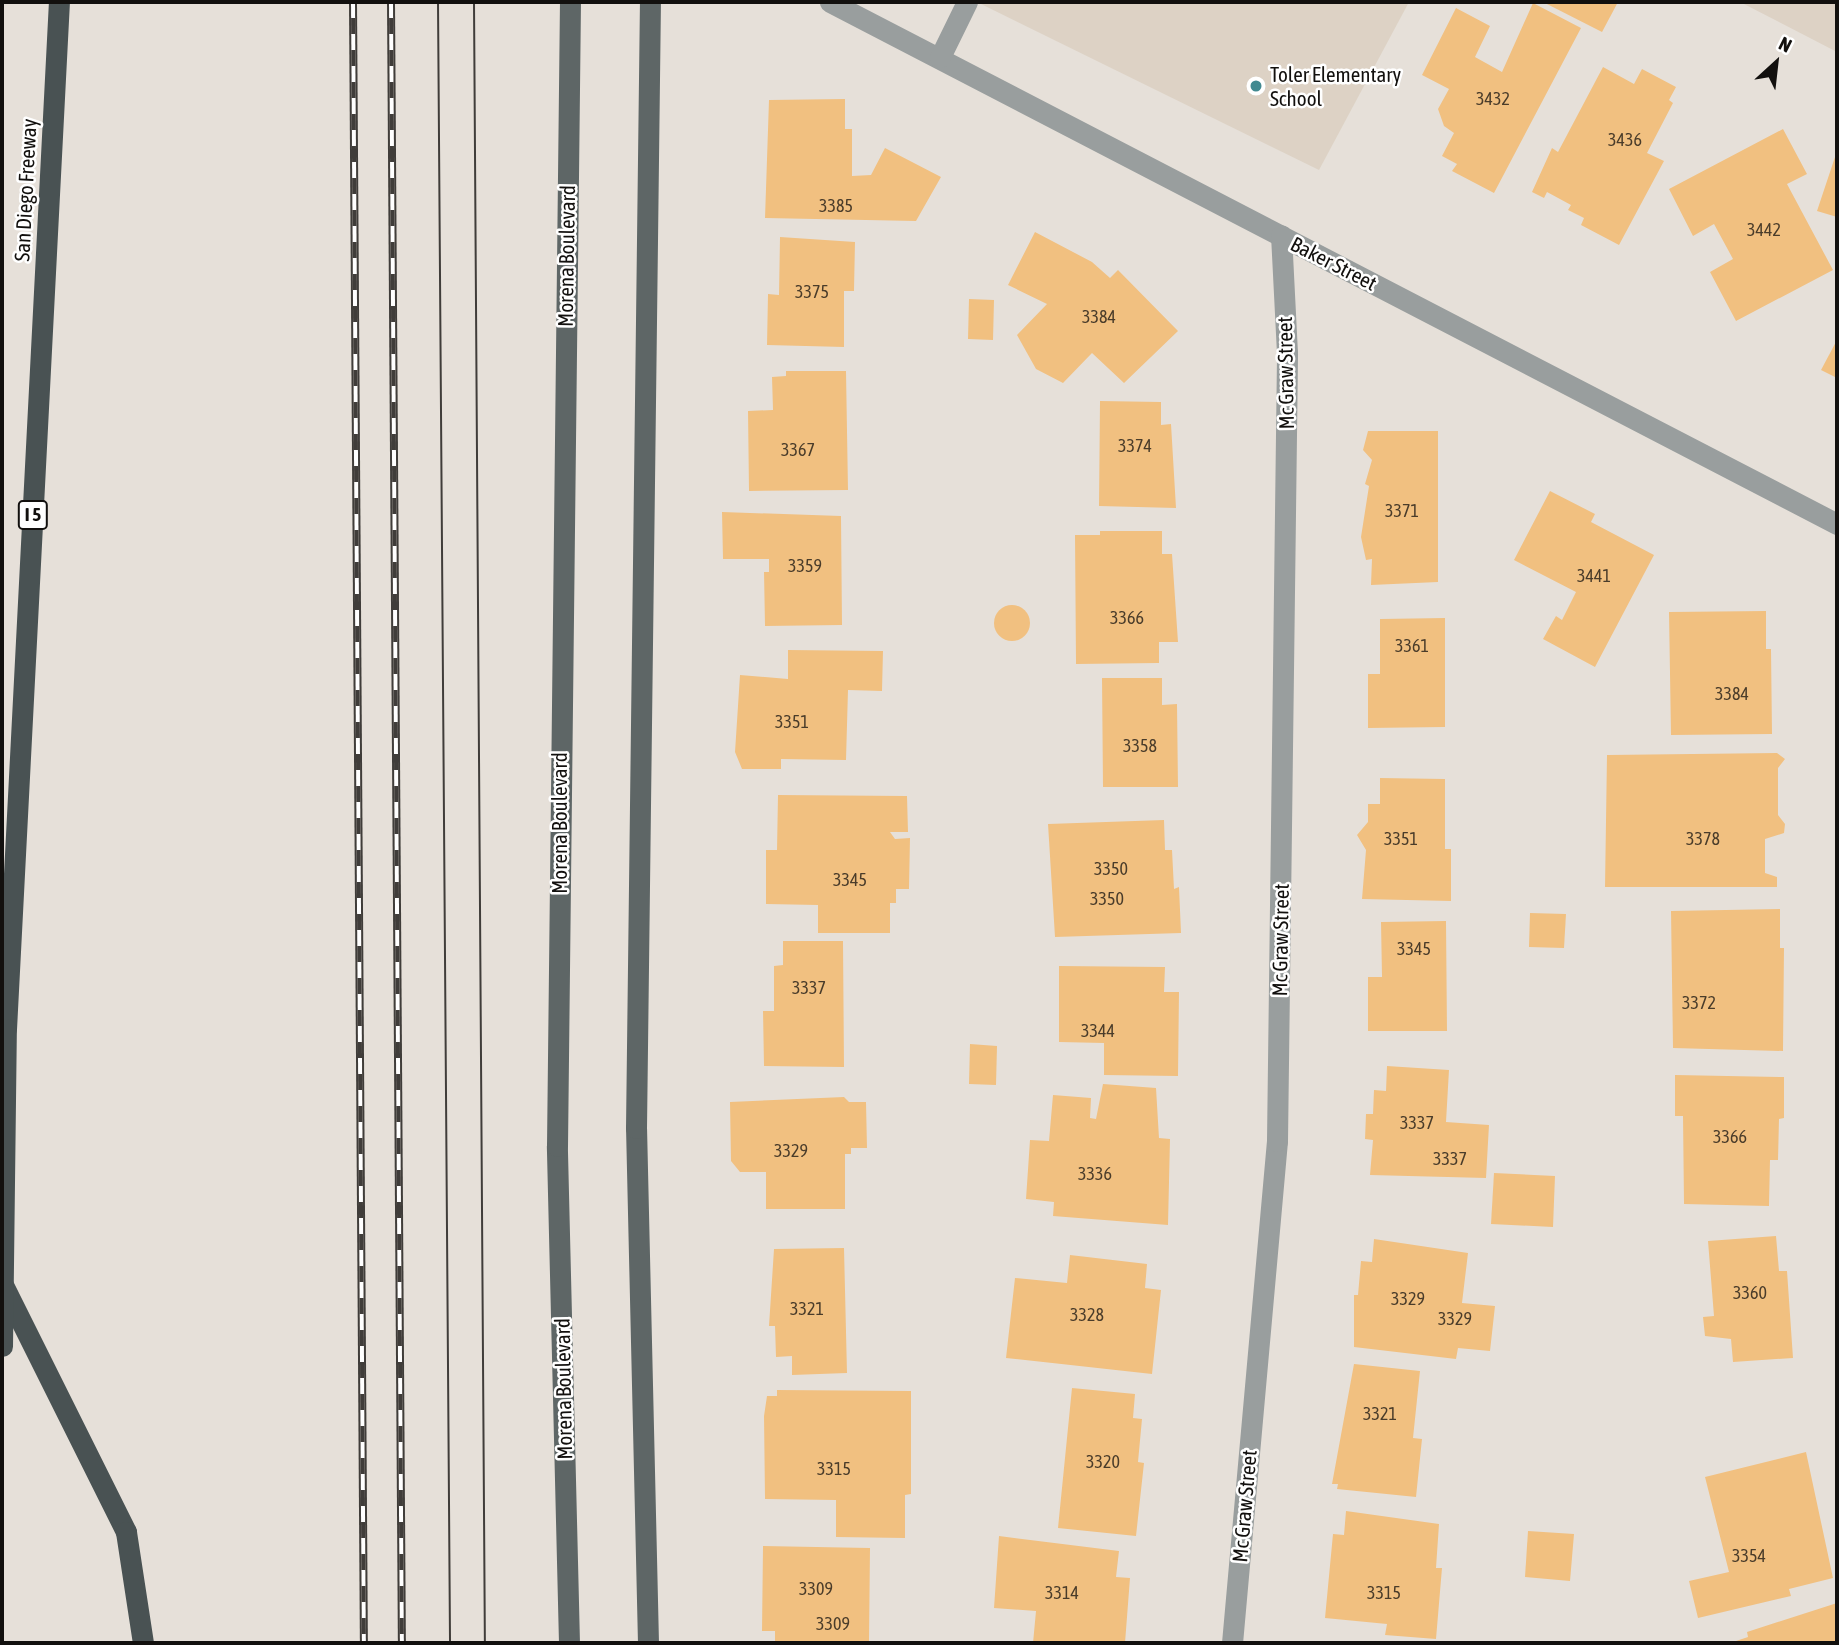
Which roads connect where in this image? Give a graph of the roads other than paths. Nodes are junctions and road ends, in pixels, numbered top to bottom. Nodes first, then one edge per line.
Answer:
1 (59, 2) edge
2 (570, 2) edge
3 (650, 2) edge
4 (830, 2) edge
5 (967, 2) edge
6 (940, 57) junction
7 (1281, 235) junction
8 (1837, 524) edge
9 (2, 1283) edge
10 (2, 1346) edge
11 (143, 1643) edge
12 (569, 1643) edge
13 (648, 1643) edge
14 (1232, 1643) edge

1 - 10 highway, San Diego Freeway / I 5, bridge
2 - 12 main road, Morena Boulevard
3 - 13 main road
4 - 6 street, Baker Street
5 - 6 street
6 - 7 street, Baker Street
7 - 8 street, Baker Street
7 - 14 street, Mc Graw Street
9 - 11 highway

